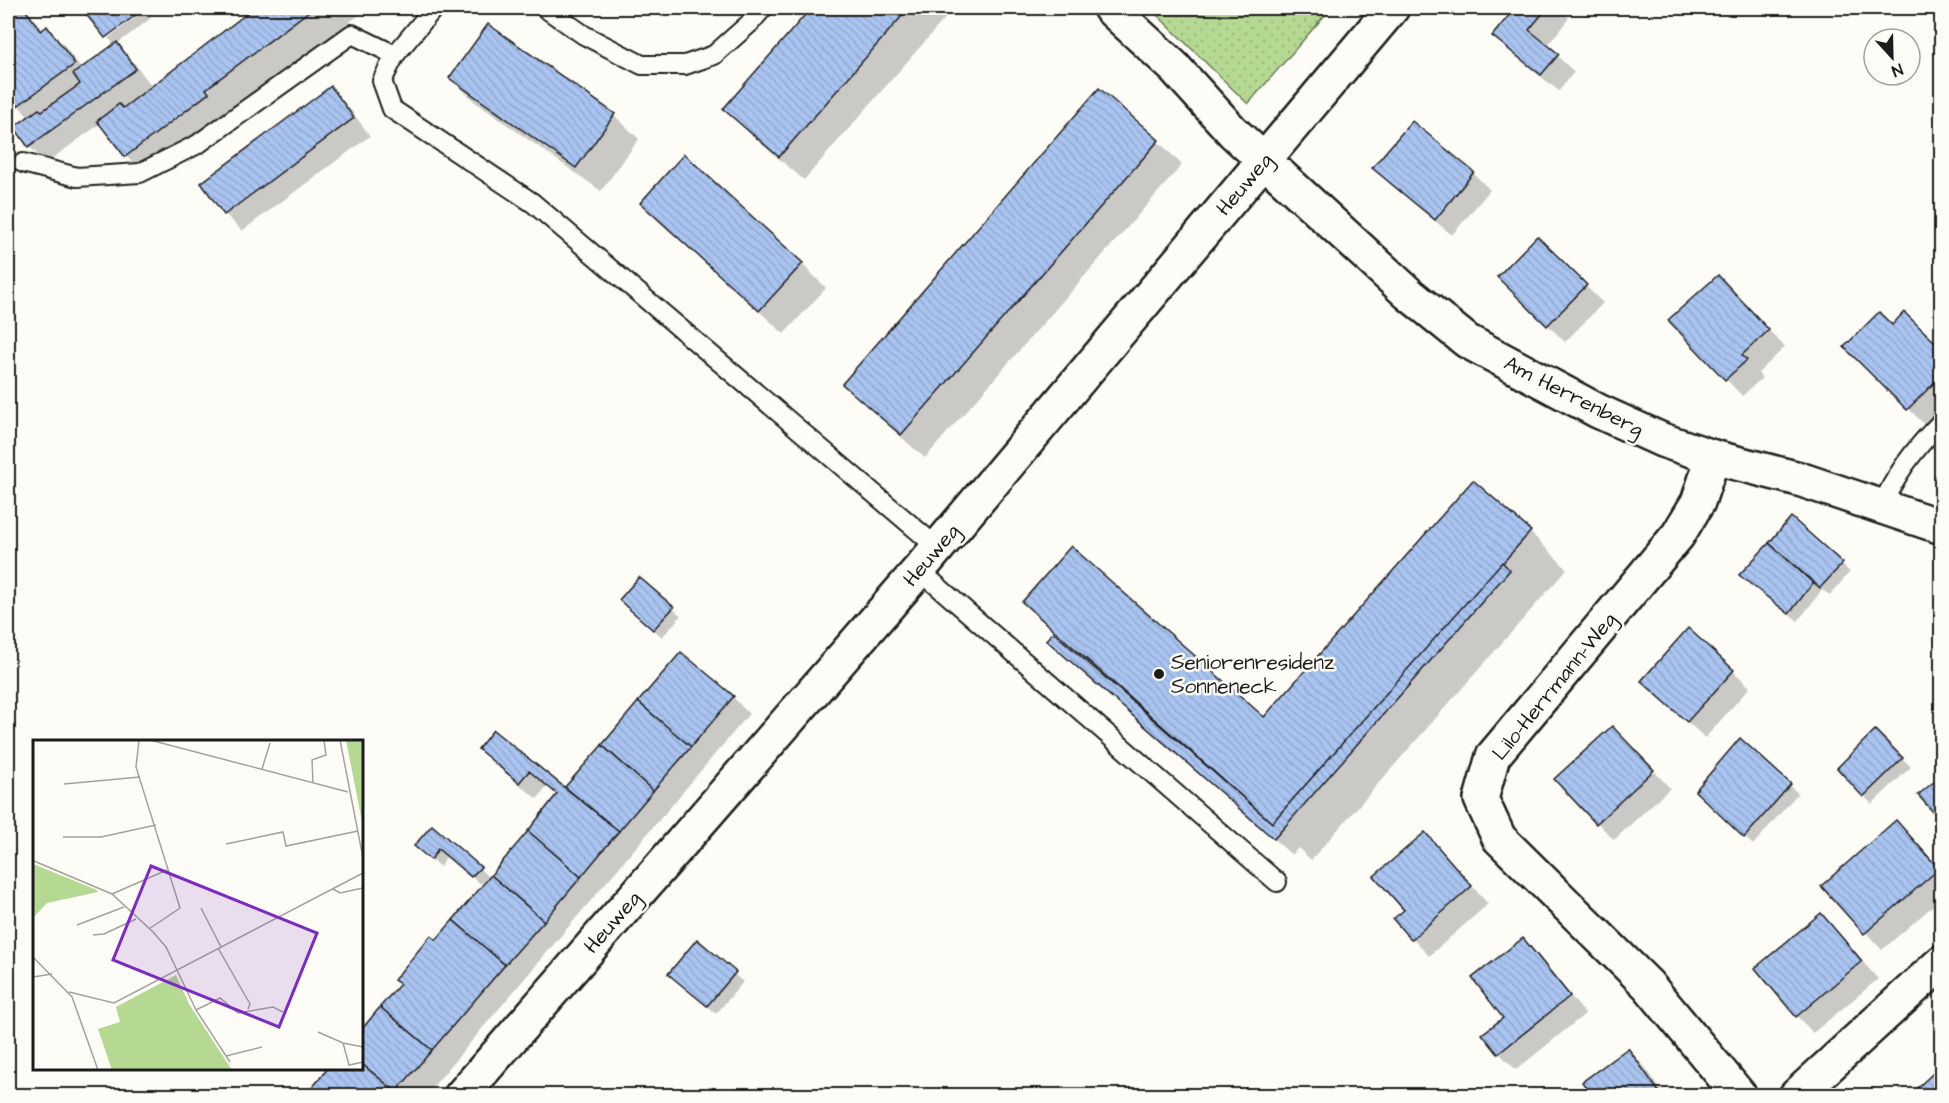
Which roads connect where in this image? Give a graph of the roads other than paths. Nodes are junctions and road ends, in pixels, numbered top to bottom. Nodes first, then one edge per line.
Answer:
1 (434, 8) edge
2 (545, 8) edge
3 (763, 8) edge
4 (1110, 8) edge
5 (1392, 8) edge
6 (395, 55) junction
7 (1264, 161) junction
8 (23, 163) dead end
9 (1941, 421) edge
10 (1713, 457) junction
11 (1882, 506) junction
12 (1941, 527) edge
13 (928, 559) junction
14 (1277, 882) dead end
15 (1941, 962) edge
16 (461, 1095) edge
17 (1740, 1095) edge
18 (1796, 1095) edge

1 - 6 lane
2 - 3 lane
4 - 7 street, Am Herrenberg
5 - 7 street, Heuweg
6 - 8 lane
6 - 13 lane
7 - 10 street, Am Herrenberg
7 - 13 street, Heuweg
9 - 11 lane
10 - 11 street, Am Herrenberg
10 - 17 street, Lilo-Herrmann-Weg
11 - 12 street, Am Herrenberg
13 - 14 lane
13 - 16 street, Heuweg
15 - 18 street

